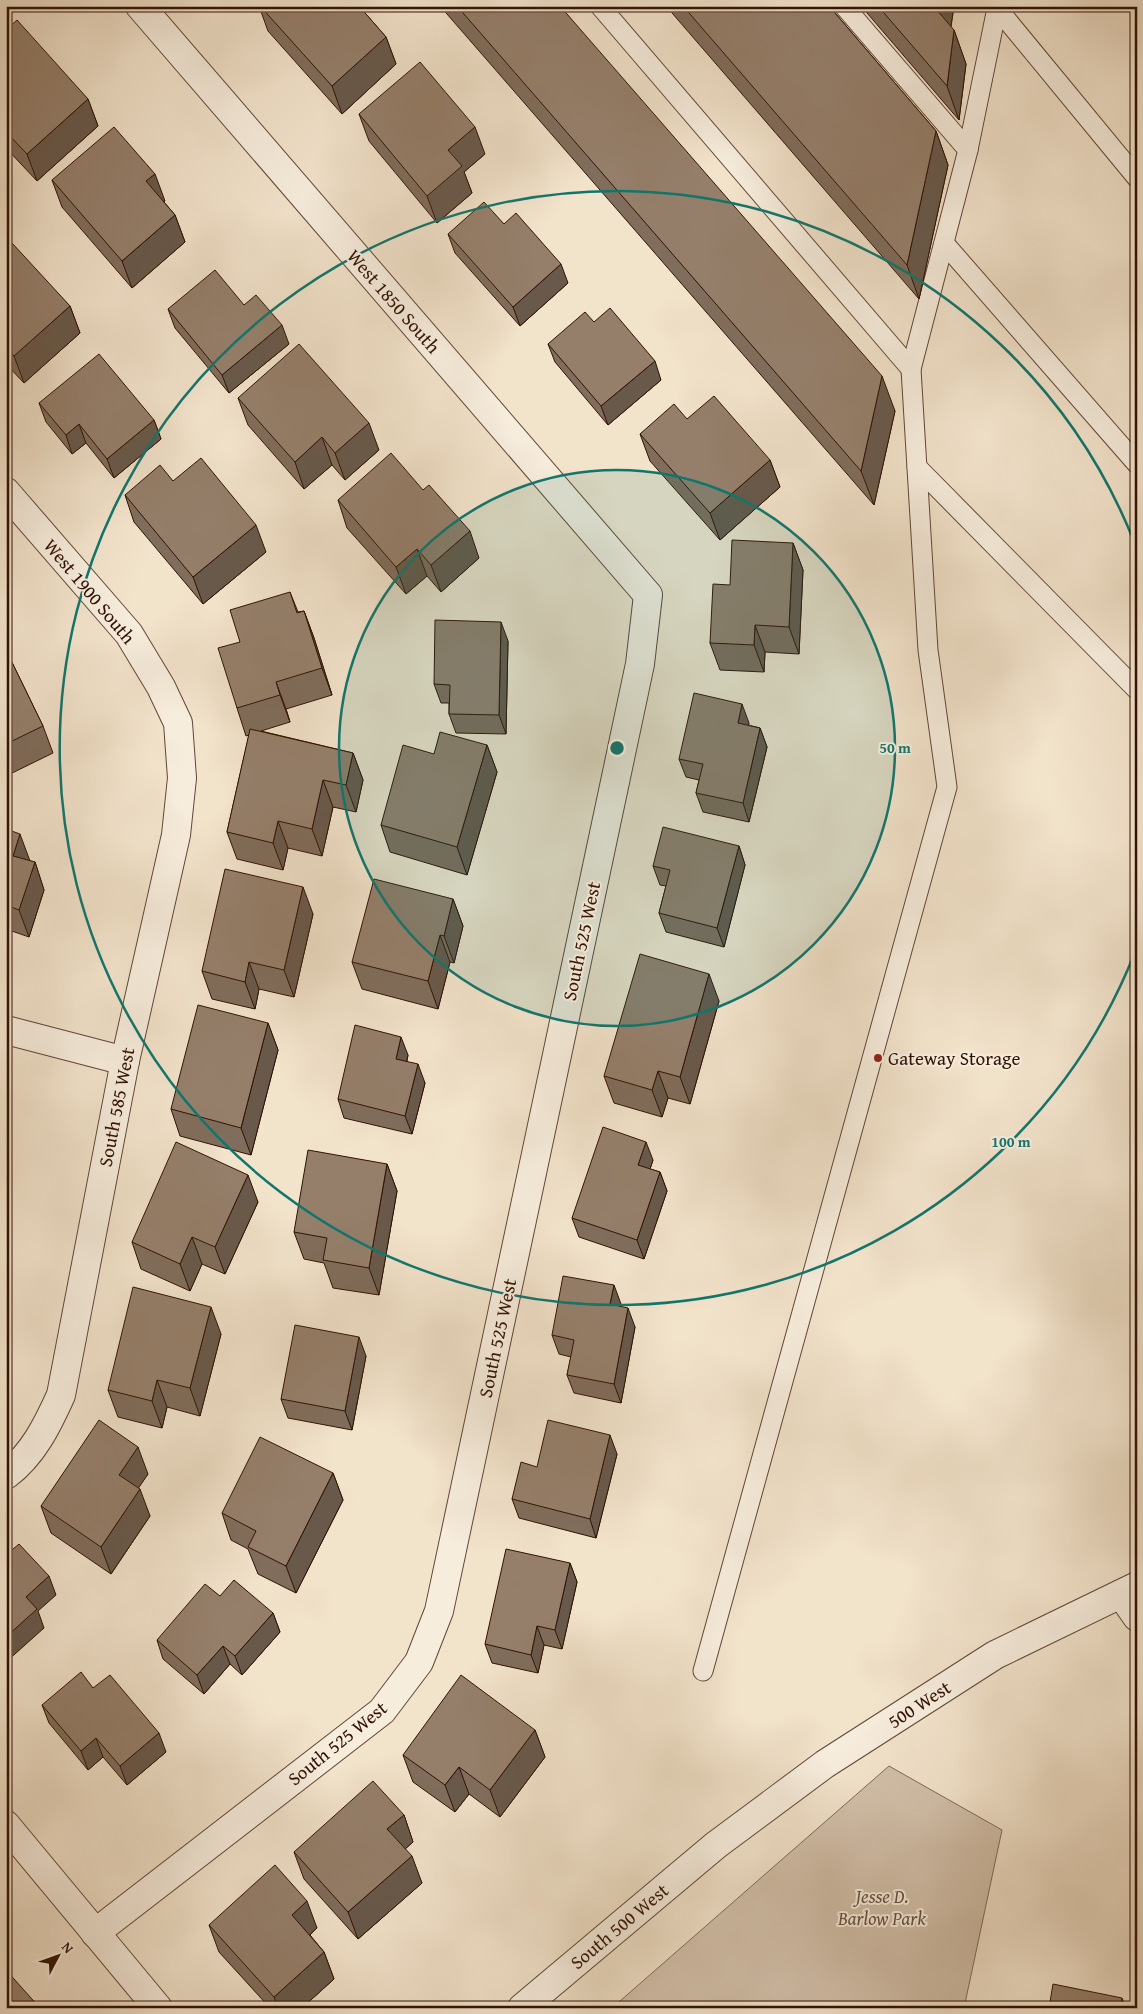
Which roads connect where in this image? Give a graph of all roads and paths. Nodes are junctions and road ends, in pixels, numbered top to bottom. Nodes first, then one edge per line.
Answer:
1 (140, 6) edge
2 (600, 6) edge
3 (844, 6) edge
4 (996, 7) edge
5 (968, 150) junction
6 (1137, 178) edge
7 (944, 243) junction
8 (911, 369) junction
9 (1137, 464) edge
10 (917, 467) junction
11 (6, 492) edge
12 (648, 595) joint
13 (1137, 690) edge
14 (178, 723) joint
15 (6, 1030) edge
16 (125, 1061) junction
17 (6, 1475) edge
18 (1129, 1590) edge
19 (1137, 1617) edge
20 (703, 1671) dead end
21 (6, 1825) edge
22 (716, 1845) joint
23 (95, 1933) junction
24 (158, 2008) edge
25 (522, 2008) edge

1 - 12 street, West 1850 South
2 - 8 lane
3 - 5 lane
4 - 5 lane
4 - 6 lane
5 - 7 lane
7 - 8 lane
7 - 9 lane
8 - 10 lane
10 - 13 lane
10 - 20 lane
11 - 14 street, West 1900 South
12 - 23 street, South 525 West
14 - 16 street, South 585 West
15 - 16 street
16 - 17 street, South 585 West
18 - 19 street
18 - 22 street, 500 West
21 - 23 street
22 - 25 street, South 500 West
23 - 24 street

